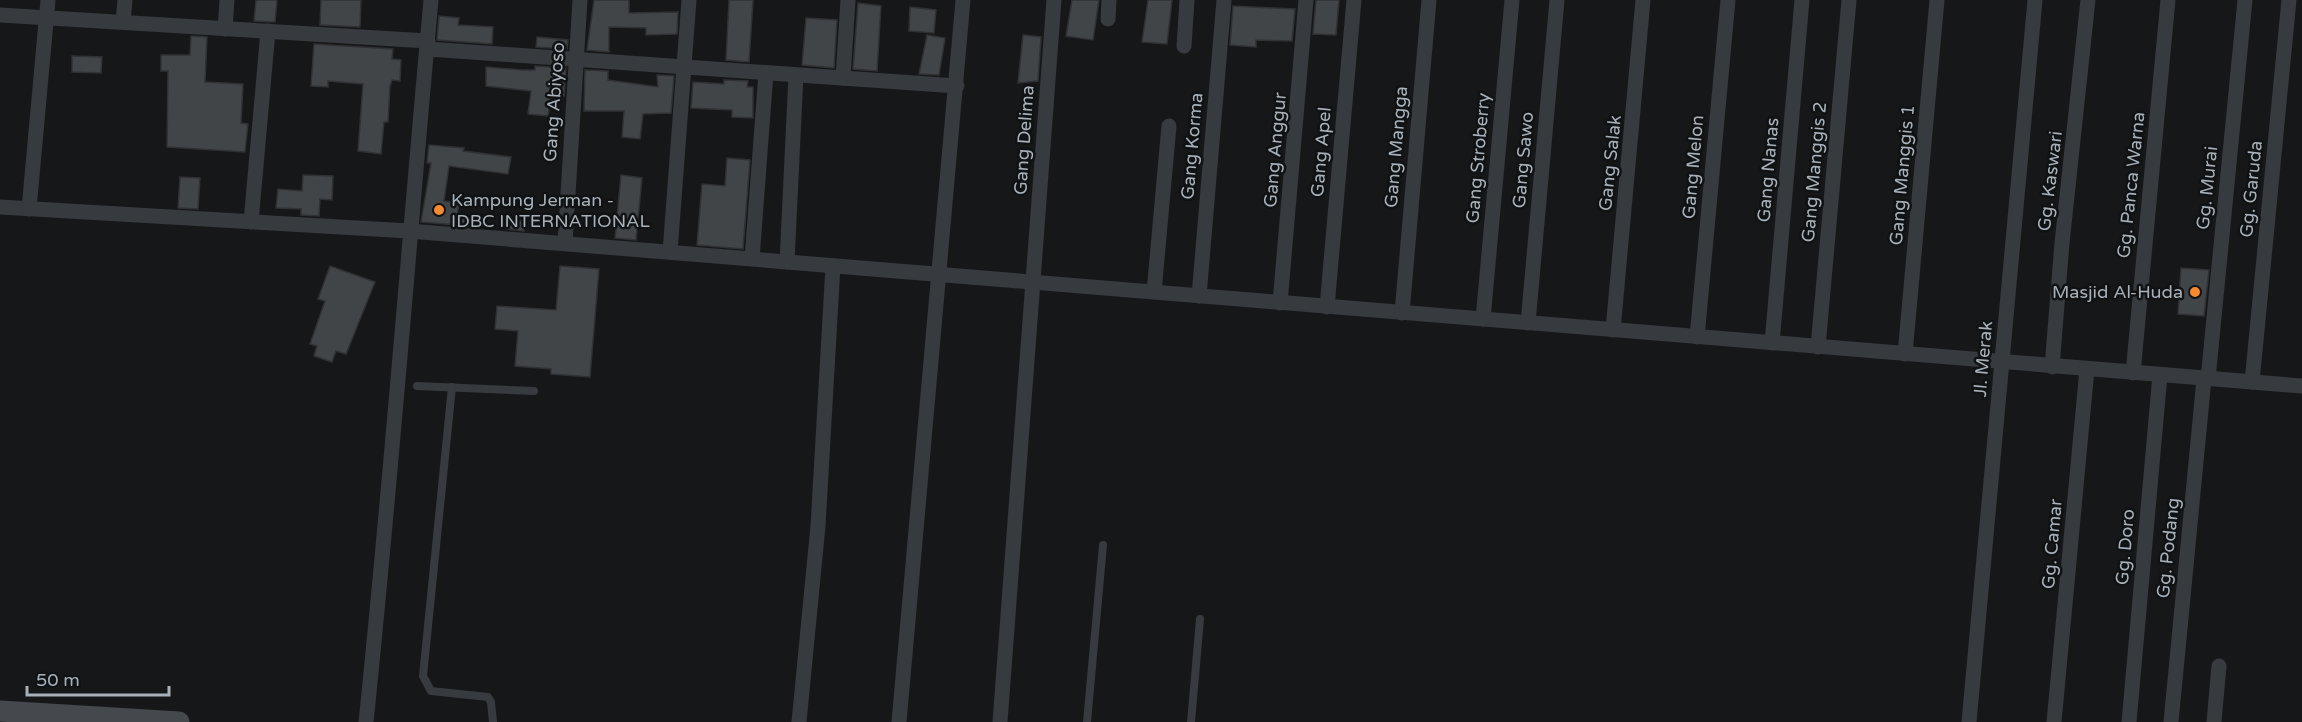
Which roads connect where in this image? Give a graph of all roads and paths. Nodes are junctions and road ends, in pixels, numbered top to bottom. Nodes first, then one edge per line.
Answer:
1 (48, 0) edge
2 (125, 0) edge
3 (227, 0) edge
4 (431, 0) edge
5 (580, 0) edge
6 (689, 0) edge
7 (848, 0) edge
8 (963, 0) edge
9 (1054, 0) edge
10 (1109, 0) edge
11 (1187, 0) edge
12 (1224, 0) edge
13 (1306, 0) edge
14 (1354, 0) edge
15 (1429, 0) edge
16 (1512, 0) edge
17 (1557, 0) edge
18 (1643, 0) edge
19 (1728, 0) edge
20 (1802, 0) edge
21 (1849, 0) edge
22 (1937, 0) edge
23 (2035, 0) edge
24 (2088, 0) edge
25 (2168, 0) edge
26 (2245, 0) edge
27 (2289, 0) edge
28 (0, 15) edge
29 (46, 18) junction
30 (1108, 19) dead end
31 (123, 22) junction
32 (225, 29) junction
33 (268, 31) junction
34 (428, 45) junction
35 (1184, 46) dead end
36 (576, 59) junction
37 (684, 67) junction
38 (766, 72) junction
39 (796, 75) junction
40 (843, 78) junction
41 (957, 86) junction
42 (1169, 126) dead end
43 (0, 207) edge
44 (29, 209) junction
45 (251, 222) junction
46 (409, 231) junction
47 (565, 243) junction
48 (670, 252) junction
49 (752, 259) junction
50 (787, 262) junction
51 (833, 266) junction
52 (938, 274) junction
53 (1034, 282) junction
54 (1154, 292) junction
55 (1199, 296) junction
56 (1280, 303) junction
57 (1402, 306) junction
58 (1327, 307) junction
59 (1483, 319) junction
60 (1528, 323) junction
61 (1613, 330) junction
62 (1697, 337) junction
63 (1772, 343) junction
64 (1818, 347) junction
65 (1905, 354) junction
66 (2002, 362) junction
67 (2052, 367) junction
68 (2087, 369) junction
69 (2133, 373) junction
70 (2160, 375) junction
71 (2206, 379) junction
72 (2252, 382) junction
73 (417, 386) dead end
74 (2302, 386) edge
75 (452, 387) junction
76 (534, 391) dead end
77 (1103, 545) dead end
78 (1200, 619) dead end
79 (2219, 666) dead end
80 (0, 711) edge
81 (139, 720) edge
82 (179, 722) edge
83 (366, 722) edge
84 (493, 722) edge
85 (799, 722) edge
86 (899, 722) edge
87 (1000, 722) edge
88 (1087, 722) edge
89 (1191, 722) edge
90 (1969, 722) edge
91 (2054, 722) edge
92 (2129, 722) edge
93 (2170, 722) edge
94 (2214, 722) edge

1 - 29 street
2 - 31 street
3 - 32 street
4 - 34 street
5 - 36 street, Gang Abiyoso
6 - 37 street
7 - 40 street
8 - 41 street
9 - 53 street, Gang Delima
10 - 30 street
11 - 35 street
12 - 55 street, Gang Korma
13 - 56 street, Gang Anggur
14 - 58 street, Gang Apel
15 - 57 street, Gang Mangga
16 - 59 street, Gang Stroberry
17 - 60 street, Gang Sawo
18 - 61 street, Gang Salak
19 - 62 street, Gang Melon
20 - 63 street, Gang Nanas
21 - 64 street, Gang Manggis 2
22 - 65 street, Gang Manggis 1
23 - 66 street, Jl. Merak
24 - 67 street, Gg. Kaswari
25 - 69 street, Gg. Panca Warna
26 - 71 street, Gg. Murai
27 - 72 street, Gg. Garuda
28 - 29 street
29 - 31 street
29 - 44 street
31 - 32 street
32 - 33 street
33 - 34 street
33 - 45 street
34 - 36 street
34 - 46 street
36 - 37 street
36 - 47 street, Gang Abiyoso
37 - 38 street
37 - 48 street
38 - 39 street
38 - 49 street
39 - 40 street
39 - 50 street
40 - 41 street
41 - 52 street
42 - 54 street
43 - 44 street
44 - 45 street
45 - 46 street
46 - 47 street
46 - 83 street
47 - 48 street
48 - 49 street
49 - 50 street
50 - 51 street
51 - 52 street
51 - 85 street
52 - 53 street
52 - 86 street
53 - 54 street
53 - 87 street, Gang Delima
54 - 55 street
55 - 56 street
56 - 58 street
57 - 58 street
57 - 59 street
59 - 60 street
60 - 61 street
61 - 62 street
62 - 63 street
63 - 64 street
64 - 65 street
65 - 66 street
66 - 67 street
66 - 90 street, Jl. Merak
67 - 68 street
68 - 69 street
68 - 91 street, Gg. Camar
69 - 70 street
70 - 71 street
70 - 92 street, Gg. Doro
71 - 72 street
71 - 93 street, Gg. Podang
72 - 74 street
73 - 75 lane
75 - 76 lane
75 - 84 lane
77 - 88 lane
78 - 89 lane
79 - 94 street
80 - 81 main road
81 - 82 main road

